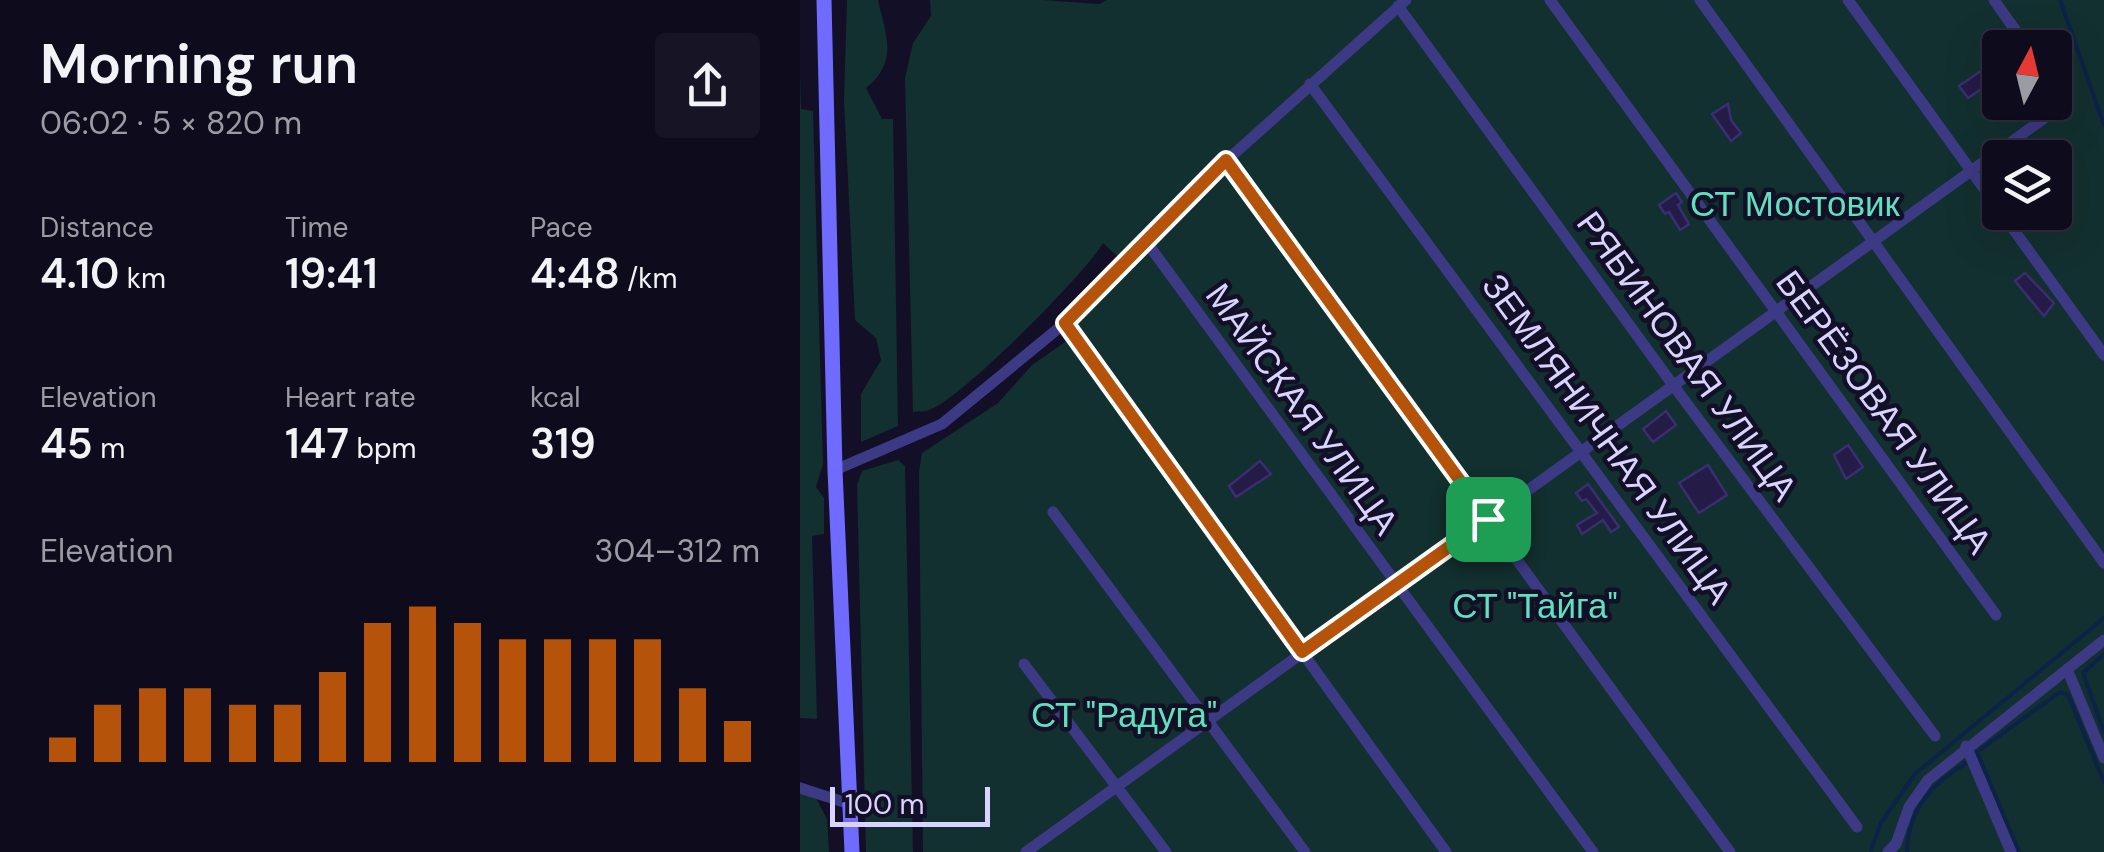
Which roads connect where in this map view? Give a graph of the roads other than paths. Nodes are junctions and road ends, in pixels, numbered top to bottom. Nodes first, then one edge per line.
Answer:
1 (824, 0) edge
2 (1550, 0) edge
3 (1700, 0) edge
4 (1848, 0) edge
5 (1994, 0) edge
6 (1401, 2) edge
7 (2015, 30) edge
8 (1310, 84) junction
9 (2040, 120) edge
10 (1226, 160) junction
11 (1970, 171) junction
12 (1144, 240) junction
13 (1874, 240) junction
14 (1777, 310) junction
15 (1065, 323) junction
16 (2104, 355) edge
17 (1673, 386) junction
18 (1583, 450) junction
19 (835, 470) junction
20 (1053, 512) dead end
21 (1488, 519) junction
22 (2104, 562) edge
23 (1396, 585) junction
24 (1996, 614) dead end
25 (2104, 640) edge
26 (1302, 652) junction
27 (1024, 664) dead end
28 (2067, 669) junction
29 (1210, 720) junction
30 (1935, 736) dead end
31 (1966, 746) junction
32 (2104, 758) edge
33 (1118, 786) junction
34 (800, 788) edge
35 (850, 804) junction
36 (1857, 827) dead end
37 (1894, 849) edge
38 (852, 852) edge
39 (1026, 852) edge
40 (1166, 852) edge
41 (1305, 852) edge
42 (1446, 852) edge
43 (1593, 852) edge
44 (1730, 852) edge
45 (2011, 852) edge

1 - 19 main road
2 - 14 street, БЕРЁЗОВАЯ УЛИЦА
3 - 13 street
4 - 11 street
5 - 7 street
6 - 8 street
6 - 17 street, РЯБИНОВАЯ УЛИЦА
8 - 10 street
8 - 18 street, ЗЕМЛЯНИЧНАЯ УЛИЦА
9 - 11 street
10 - 12 street
10 - 21 street
11 - 13 street
11 - 16 street
12 - 15 street
12 - 23 street, МАЙСКАЯ УЛИЦА
13 - 14 street
13 - 22 street
14 - 17 street
14 - 24 street, БЕРЁЗОВАЯ УЛИЦА
15 - 19 street
15 - 26 street
17 - 18 street
17 - 30 street, РЯБИНОВАЯ УЛИЦА
18 - 21 street
18 - 36 street, ЗЕМЛЯНИЧНАЯ УЛИЦА
19 - 35 main road
20 - 29 street
21 - 23 street
21 - 44 street
23 - 26 street
23 - 43 street, МАЙСКАЯ УЛИЦА
25 - 28 street
26 - 29 street
26 - 42 street
27 - 33 street
28 - 31 street
28 - 32 street
29 - 33 street
29 - 41 street
31 - 37 street
31 - 45 street
33 - 39 street
33 - 40 street
34 - 35 street
35 - 38 main road

